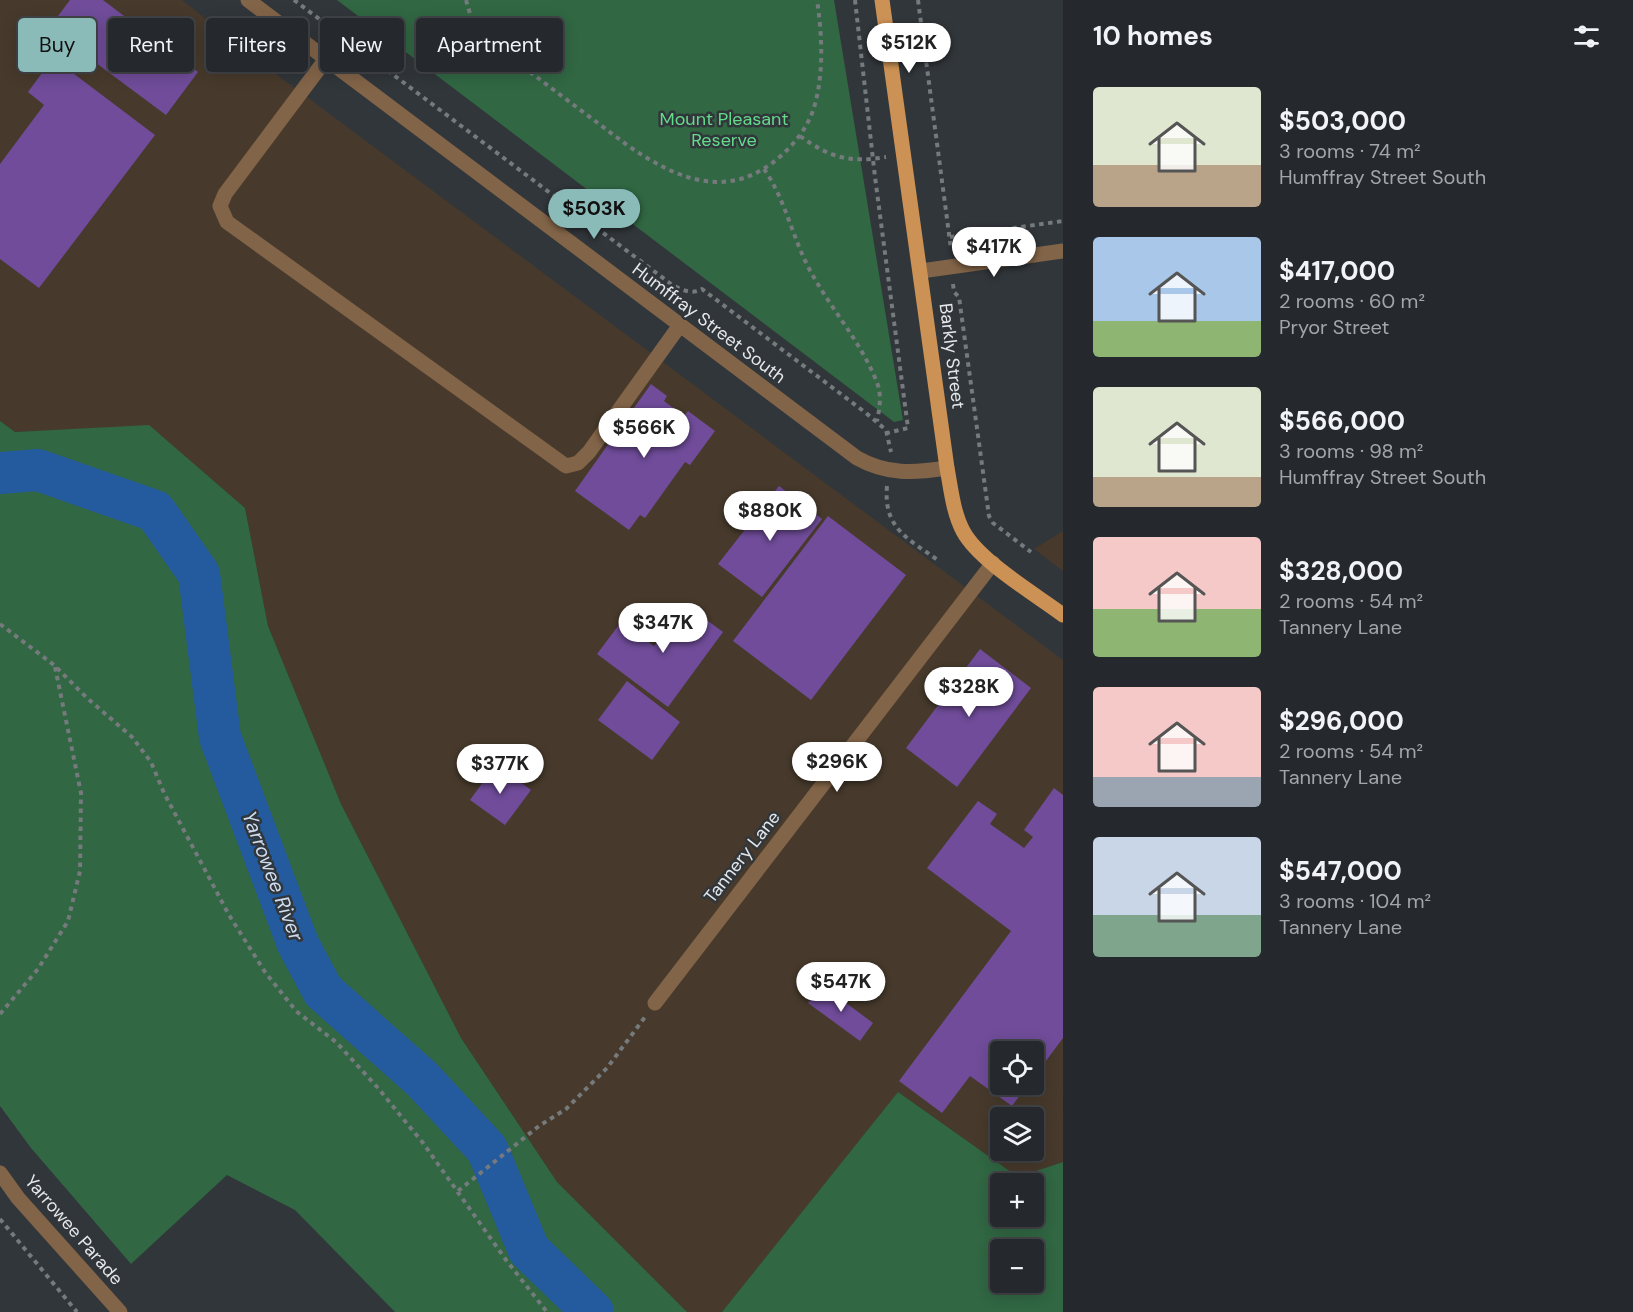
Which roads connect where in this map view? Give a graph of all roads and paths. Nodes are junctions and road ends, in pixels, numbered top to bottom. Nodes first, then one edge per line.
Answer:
1 (248, 0) edge
2 (294, 0) edge
3 (466, 0) edge
4 (817, 0) edge
5 (855, 0) edge
6 (882, 0) edge
7 (918, 0) edge
8 (320, 54) edge
9 (320, 67) edge
10 (343, 72) edge
11 (800, 136) junction
12 (879, 158) dead end
13 (873, 160) junction
14 (764, 169) junction
15 (1063, 221) edge
16 (950, 237) junction
17 (1063, 252) edge
18 (952, 267) junction
19 (921, 272) junction
20 (680, 326) junction
21 (877, 421) junction
22 (887, 433) junction
23 (947, 468) junction
24 (889, 471) junction
25 (1032, 552) dead end
26 (939, 561) dead end
27 (993, 563) junction
28 (1063, 615) edge
29 (0, 624) edge
30 (54, 664) junction
31 (655, 1004) joint
32 (0, 1014) edge
33 (0, 1173) edge
34 (458, 1191) junction
35 (0, 1219) edge
36 (77, 1312) edge
37 (120, 1312) edge
38 (547, 1312) edge

1 - 8 street, Humffray Street South
2 - 21 path
3 - 14 path
4 - 11 path
5 - 13 path
6 - 19 main road, Barkly Street
7 - 16 path
9 - 20 street
10 - 20 street, Humffray Street South
11 - 13 path
11 - 14 path
12 - 13 path
13 - 22 path
14 - 21 path
15 - 16 path
16 - 18 path
17 - 18 street
18 - 19 street
18 - 25 path
19 - 23 main road, Barkly Street
20 - 24 street, Humffray Street South
21 - 22 path
22 - 24 path
23 - 24 street, Humffray Street South
23 - 27 main road
24 - 26 path
27 - 28 main road
27 - 31 street, Tannery Lane
29 - 30 path
30 - 32 path
30 - 34 path
31 - 34 path
33 - 37 street, Yarrowee Parade
34 - 38 path
35 - 36 path

